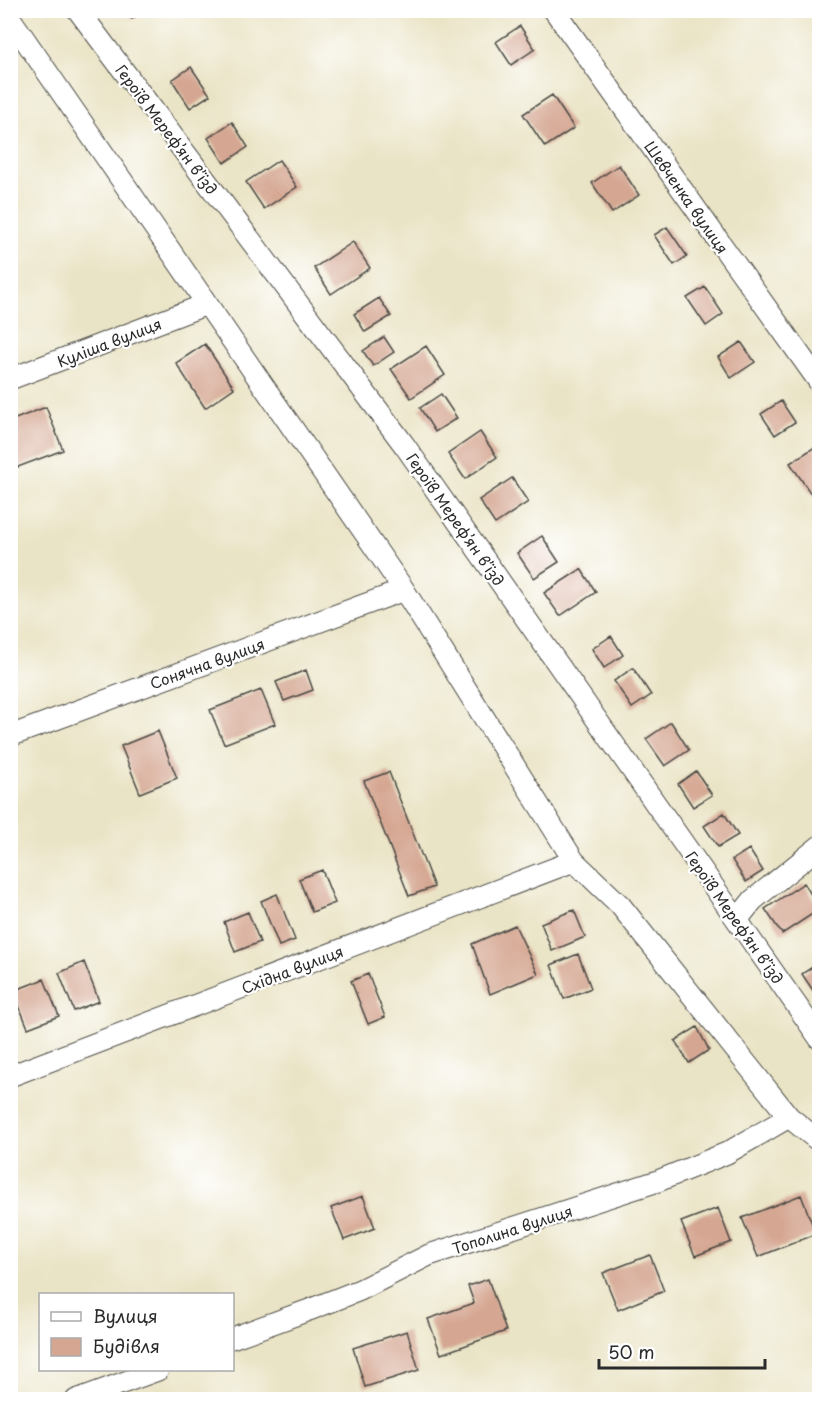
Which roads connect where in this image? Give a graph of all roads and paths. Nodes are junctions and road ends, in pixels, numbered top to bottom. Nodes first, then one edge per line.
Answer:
1 (78, 10) edge
2 (554, 10) edge
3 (10, 18) edge
4 (207, 304) junction
5 (10, 379) edge
6 (819, 383) edge
7 (404, 590) junction
8 (10, 735) edge
9 (819, 846) edge
10 (574, 861) junction
11 (737, 920) junction
12 (819, 1039) edge
13 (10, 1076) edge
14 (789, 1117) junction
15 (819, 1143) edge
16 (234, 1337) edge
17 (155, 1371) edge
18 (76, 1400) edge

1 - 11 street, Героїв Мерефʼян вʼїзд
2 - 6 street, Шевченка вулиця
3 - 4 street
4 - 5 street, Куліша вулиця
4 - 7 street
7 - 8 street, Сонячна вулиця
7 - 10 street
9 - 11 street
10 - 13 street, Східна вулиця
10 - 14 street
11 - 12 street, Героїв Мерефʼян вʼїзд
14 - 15 street
14 - 16 street, Тополина вулиця
17 - 18 street

